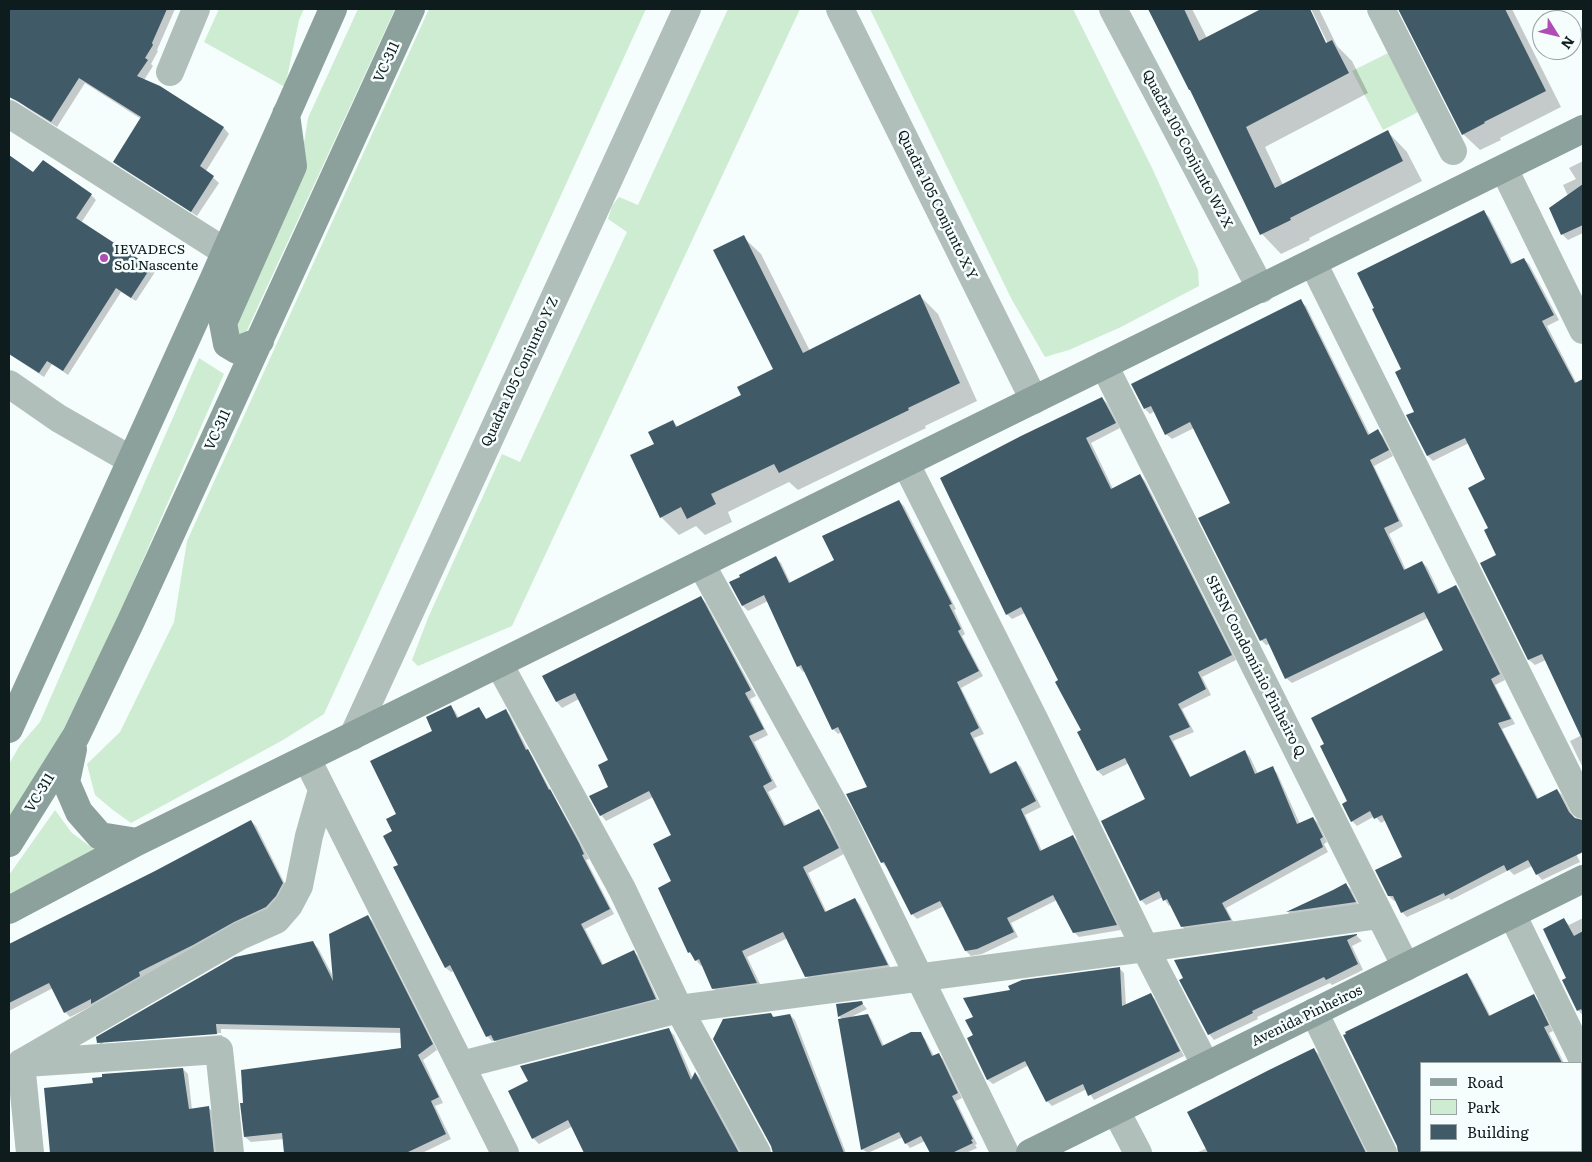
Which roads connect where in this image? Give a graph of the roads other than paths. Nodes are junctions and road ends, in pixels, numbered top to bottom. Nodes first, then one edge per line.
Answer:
1 (196, 9) edge
2 (333, 9) edge
3 (411, 9) edge
4 (687, 9) edge
5 (840, 9) edge
6 (1112, 9) edge
7 (1381, 9) edge
8 (170, 72) dead end
9 (9, 114) edge
10 (286, 114) junction
11 (1583, 130) edge
12 (1453, 151) dead end
13 (1504, 169) junction
14 (224, 251) junction
15 (1313, 263) junction
16 (1261, 289) junction
17 (1583, 330) edge
18 (260, 341) junction
19 (1104, 365) junction
20 (9, 384) edge
21 (1034, 400) junction
22 (130, 460) junction
23 (906, 464) junction
24 (701, 564) junction
25 (499, 664) junction
26 (9, 729) edge
27 (76, 736) junction
28 (353, 736) junction
29 (307, 759) junction
30 (322, 790) junction
31 (1583, 805) edge
32 (137, 842) junction
33 (9, 843) edge
34 (1583, 878) edge
35 (9, 910) edge
36 (1512, 914) junction
37 (1380, 915) junction
38 (1145, 948) junction
39 (1406, 967) junction
40 (920, 978) junction
41 (679, 1009) junction
42 (1314, 1012) junction
43 (15, 1060) edge
44 (1583, 1060) edge
45 (461, 1064) junction
46 (1206, 1066) junction
47 (1116, 1111) junction
48 (30, 1153) edge
49 (230, 1153) edge
50 (505, 1153) edge
51 (757, 1153) edge
52 (1005, 1153) edge
53 (1030, 1153) edge
54 (1138, 1153) edge
55 (1383, 1153) edge

1 - 8 street
2 - 10 street
3 - 18 street, VC-311
4 - 28 street, Quadra 105 Conjunto Y Z
5 - 21 street, Quadra 105 Conjunto X Y
6 - 16 street, Quadra 105 Conjunto W2 X
7 - 12 street
9 - 14 street
10 - 14 street
10 - 18 street
11 - 13 street
13 - 15 street
13 - 17 street
14 - 22 street
15 - 16 street
15 - 31 street
16 - 19 street
18 - 27 street, VC-311
19 - 21 street
19 - 37 street, SHSN Condomínio Pinheiro Q
20 - 22 street
21 - 23 street
22 - 26 street
23 - 24 street
23 - 38 street
24 - 25 street
24 - 40 street
25 - 28 street
25 - 41 street
27 - 32 street
27 - 33 street, VC-311
28 - 29 street
29 - 30 street
29 - 32 street
30 - 43 street
30 - 45 street
32 - 35 street
34 - 36 street, Avenida Pinheiros
36 - 39 street, Avenida Pinheiros
36 - 44 street
37 - 38 street
37 - 39 street, SHSN Condomínio Pinheiro Q
38 - 40 street
38 - 46 street
39 - 42 street, Avenida Pinheiros
40 - 41 street
40 - 52 street
41 - 45 street
41 - 51 street
42 - 46 street, Avenida Pinheiros
42 - 55 street
43 - 48 street
43 - 49 street
45 - 50 street
46 - 47 street, Avenida Pinheiros
47 - 53 street, Avenida Pinheiros
47 - 54 street

